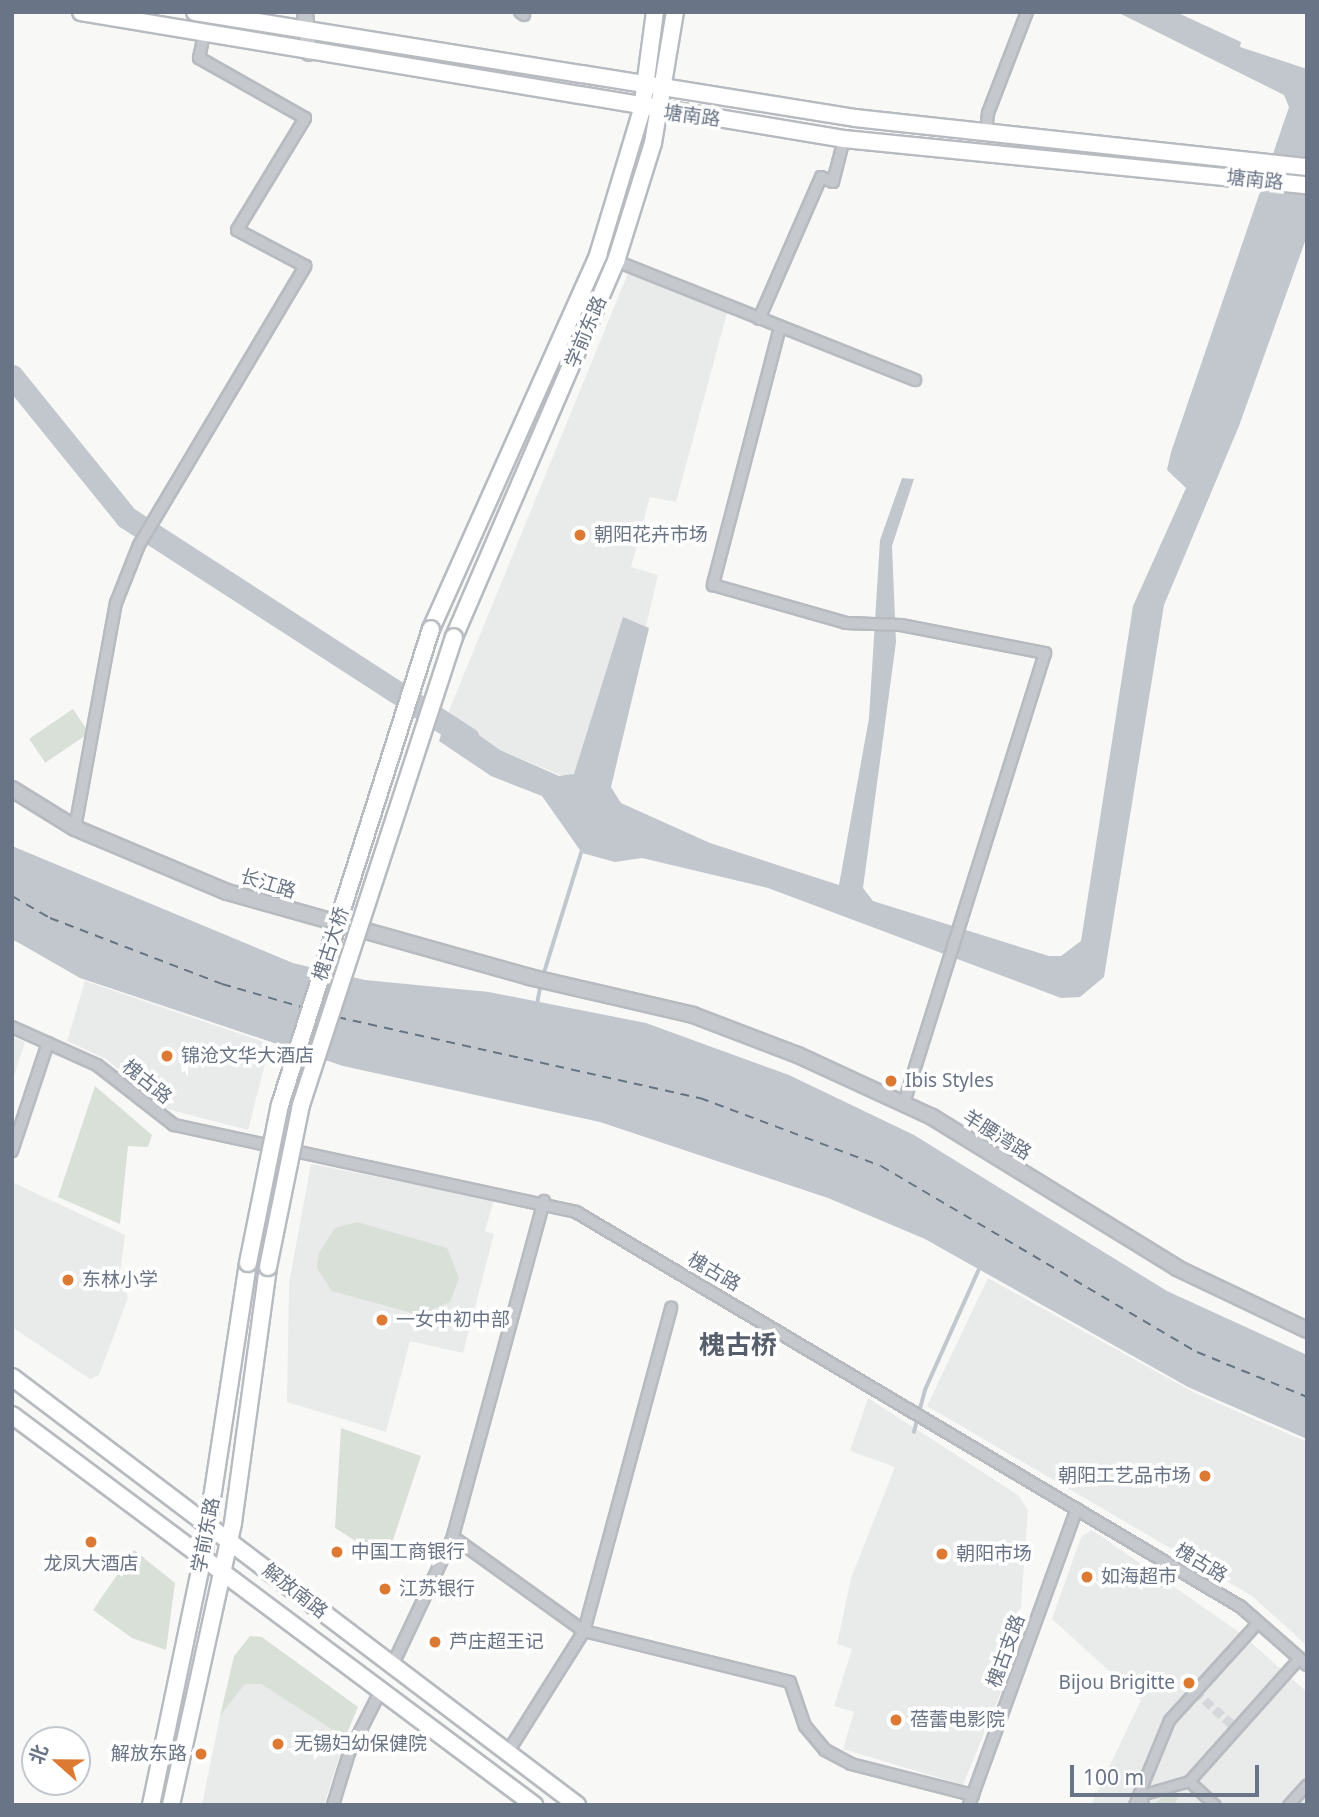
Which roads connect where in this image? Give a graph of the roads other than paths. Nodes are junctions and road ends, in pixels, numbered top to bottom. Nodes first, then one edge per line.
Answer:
1 (81, 12) edge
2 (195, 12) edge
3 (655, 12) edge
4 (675, 12) edge
5 (1027, 12) edge
6 (306, 20) edge
7 (204, 34) junction
8 (309, 53) junction
9 (664, 89) junction
10 (642, 109) junction
11 (660, 111) junction
12 (986, 135) junction
13 (844, 139) junction
14 (1307, 167) edge
15 (1307, 185) edge
16 (615, 261) junction
17 (759, 319) junction
18 (780, 327) junction
19 (915, 380) dead end
20 (431, 629) joint
21 (454, 637) joint
22 (12, 789) edge
23 (75, 828) junction
24 (529, 977) joint
25 (12, 1027) edge
26 (48, 1043) junction
27 (904, 1104) junction
28 (12, 1151) edge
29 (544, 1201) junction
30 (248, 1263) joint
31 (268, 1267) joint
32 (671, 1308) dead end
33 (1307, 1330) edge
34 (12, 1377) edge
35 (12, 1415) edge
36 (1077, 1509) junction
37 (208, 1527) junction
38 (453, 1537) junction
39 (229, 1542) junction
40 (203, 1557) junction
41 (222, 1571) junction
42 (1258, 1622) junction
43 (584, 1631) junction
44 (1303, 1662) edge
45 (392, 1666) junction
46 (381, 1690) junction
47 (506, 1755) junction
48 (1189, 1781) junction
49 (1307, 1784) edge
50 (1141, 1794) junction
51 (971, 1800) edge
52 (151, 1805) edge
53 (171, 1805) edge
54 (333, 1805) edge
55 (534, 1805) edge
56 (577, 1805) edge
57 (1134, 1805) edge
58 (1143, 1805) edge
59 (1215, 1805) edge
60 (1288, 1805) edge

1 - 7 main road, 塘南路
2 - 6 main road, 塘南路
3 - 10 main road, 学前东路
4 - 9 main road, 学前东路
5 - 12 street
6 - 8 street
6 - 9 main road, 塘南路
7 - 8 main road, 塘南路
7 - 23 street
8 - 10 main road, 塘南路
9 - 11 main road, 学前东路
9 - 12 main road, 塘南路
10 - 11 main road, 塘南路
10 - 20 main road, 学前东路
11 - 13 main road, 塘南路
11 - 16 main road, 学前东路
12 - 14 main road, 塘南路
13 - 15 main road, 塘南路
13 - 17 street
16 - 17 street
16 - 21 main road, 学前东路
17 - 18 street
18 - 19 street
18 - 27 street
20 - 30 main road, 槐古大桥, bridge
21 - 31 main road, 槐古大桥, bridge
22 - 23 street, 长江路
23 - 24 street, 长江路
24 - 27 street, 羊腰湾路
25 - 26 street, 槐古路
26 - 28 street
26 - 29 street, 槐古路
27 - 33 street, 羊腰湾路
29 - 36 street, 槐古路
29 - 38 street
30 - 37 main road, 学前东路
31 - 39 main road, 学前东路
32 - 43 street
34 - 37 main road, 解放南路
35 - 40 main road, 解放南路
36 - 42 street, 槐古路
36 - 51 street, 槐古支路
37 - 39 main road, 解放南路
37 - 40 main road, 学前东路
38 - 43 street
38 - 45 street
39 - 41 main road, 学前东路
39 - 45 main road, 解放南路
40 - 41 main road, 解放南路
40 - 52 main road, 学前东路
41 - 46 main road, 解放南路
41 - 53 main road, 学前东路
42 - 44 street, 槐古路
42 - 50 street
43 - 47 street
43 - 51 street
44 - 48 street
45 - 47 main road, 解放南路
46 - 54 street
46 - 55 main road, 解放南路
47 - 56 main road, 解放南路
48 - 50 street
48 - 59 street
49 - 60 street
50 - 57 street
50 - 58 street

